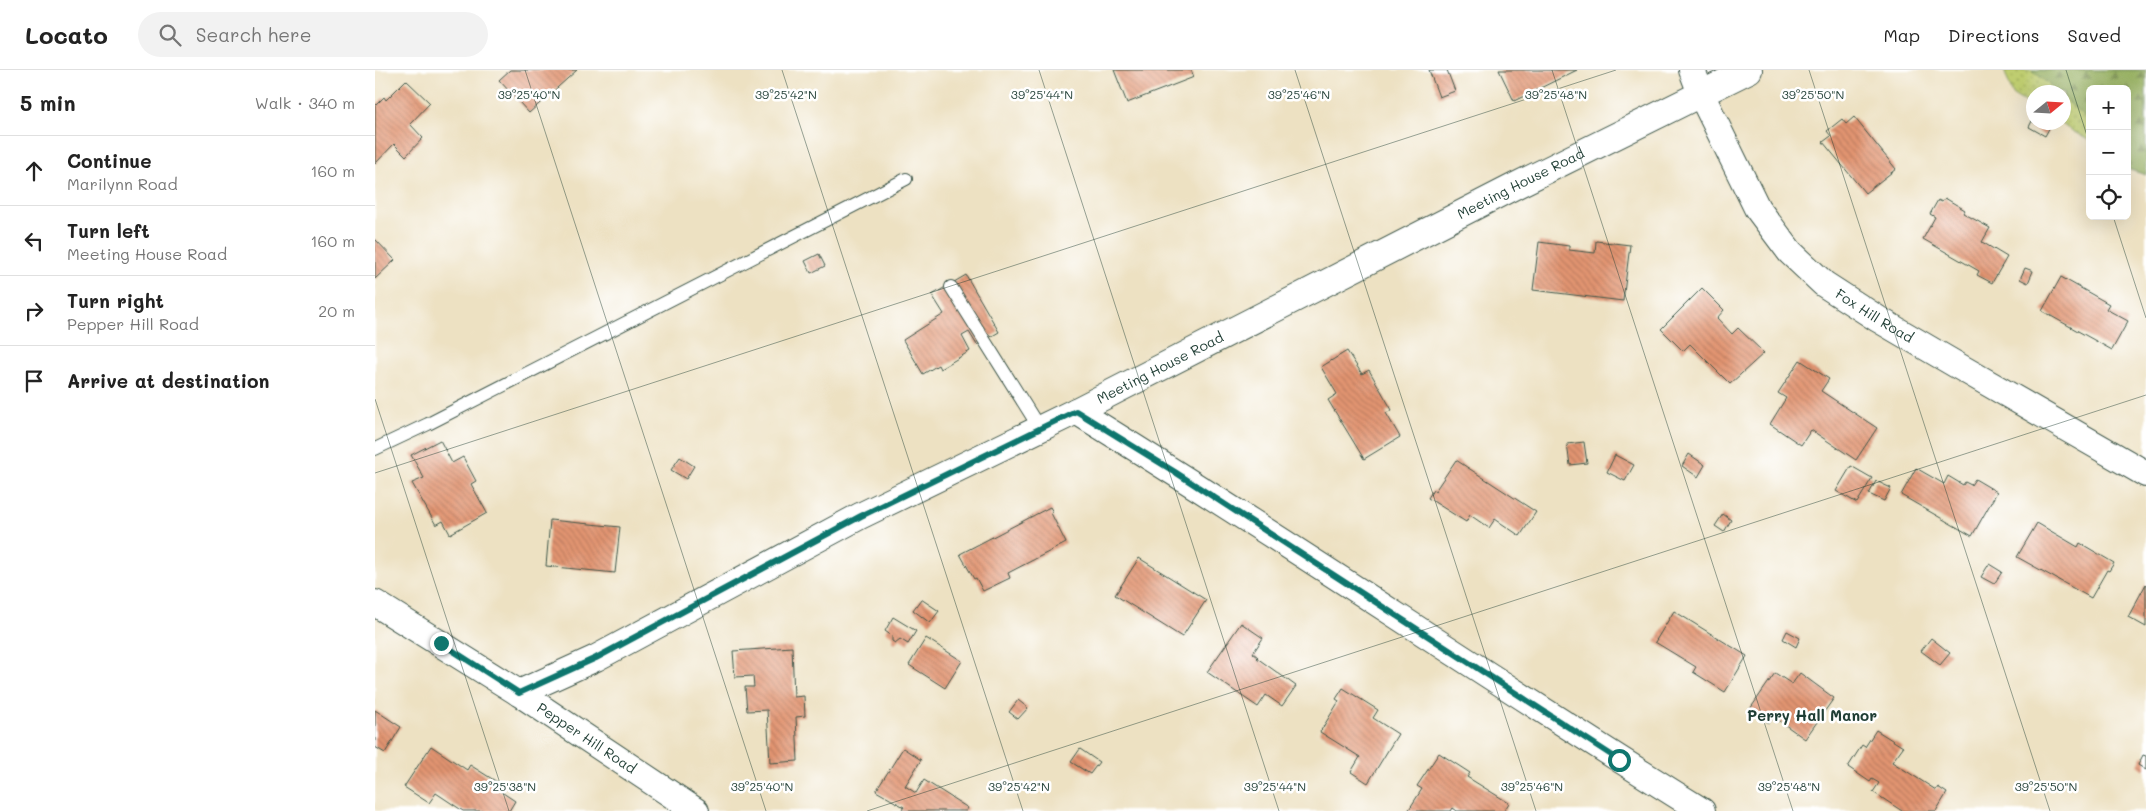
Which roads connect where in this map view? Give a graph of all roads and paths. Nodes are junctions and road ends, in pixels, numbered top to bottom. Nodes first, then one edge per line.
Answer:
1 (1749, 70) edge
2 (1696, 82) edge
3 (906, 179) dead end
4 (951, 287) dead end
5 (1076, 411) junction
6 (1040, 429) junction
7 (375, 448) edge
8 (2146, 474) edge
9 (375, 603) edge
10 (519, 693) junction
11 (697, 811) edge
12 (1702, 811) edge

1 - 2 street, Meeting House Road
2 - 5 street, Meeting House Road
2 - 8 street, Fox Hill Road
3 - 7 lane
4 - 6 lane
5 - 6 street, Meeting House Road
5 - 12 street
6 - 10 street, Meeting House Road
9 - 10 street, Pepper Hill Road
10 - 11 street, Pepper Hill Road

